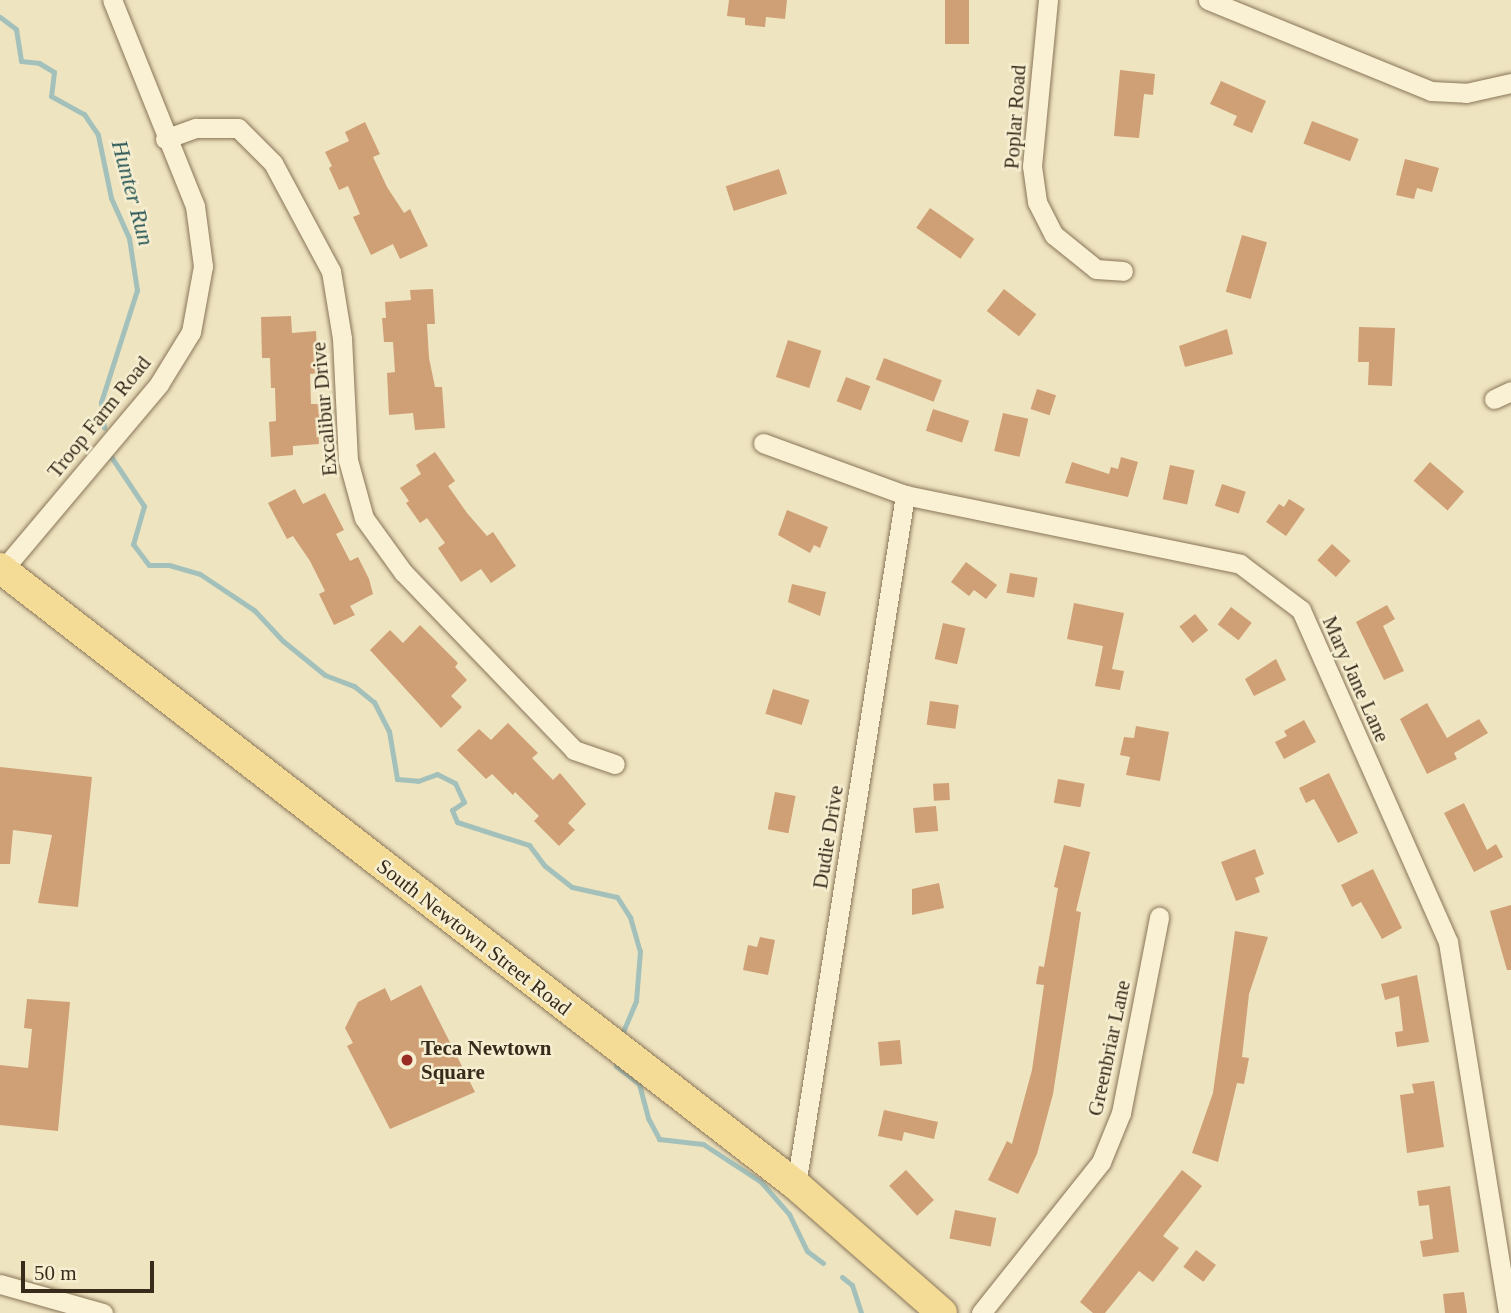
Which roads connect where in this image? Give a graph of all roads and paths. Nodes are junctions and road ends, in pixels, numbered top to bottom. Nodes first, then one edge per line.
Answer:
1 (112, 0) edge
2 (1048, 0) edge
3 (1208, 0) edge
4 (1511, 83) edge
5 (164, 139) junction
6 (1123, 271) dead end
7 (764, 443) dead end
8 (905, 495) junction
9 (1, 571) edge
10 (615, 764) dead end
11 (1159, 917) dead end
12 (796, 1185) junction
13 (0, 1284) edge
14 (103, 1313) edge
15 (942, 1313) edge
16 (982, 1313) edge
17 (1508, 1313) edge

1 - 5 street, Troop Farm Road
2 - 6 street, Poplar Road
3 - 4 street
5 - 9 street, Troop Farm Road
5 - 10 street, Excalibur Drive
7 - 8 street, Mary Jane Lane
8 - 12 street, Dudie Drive
8 - 17 street, Mary Jane Lane
9 - 12 main road, South Newtown Street Road
11 - 16 street, Greenbriar Lane
12 - 15 main road, South Newtown Street Road
13 - 14 street

